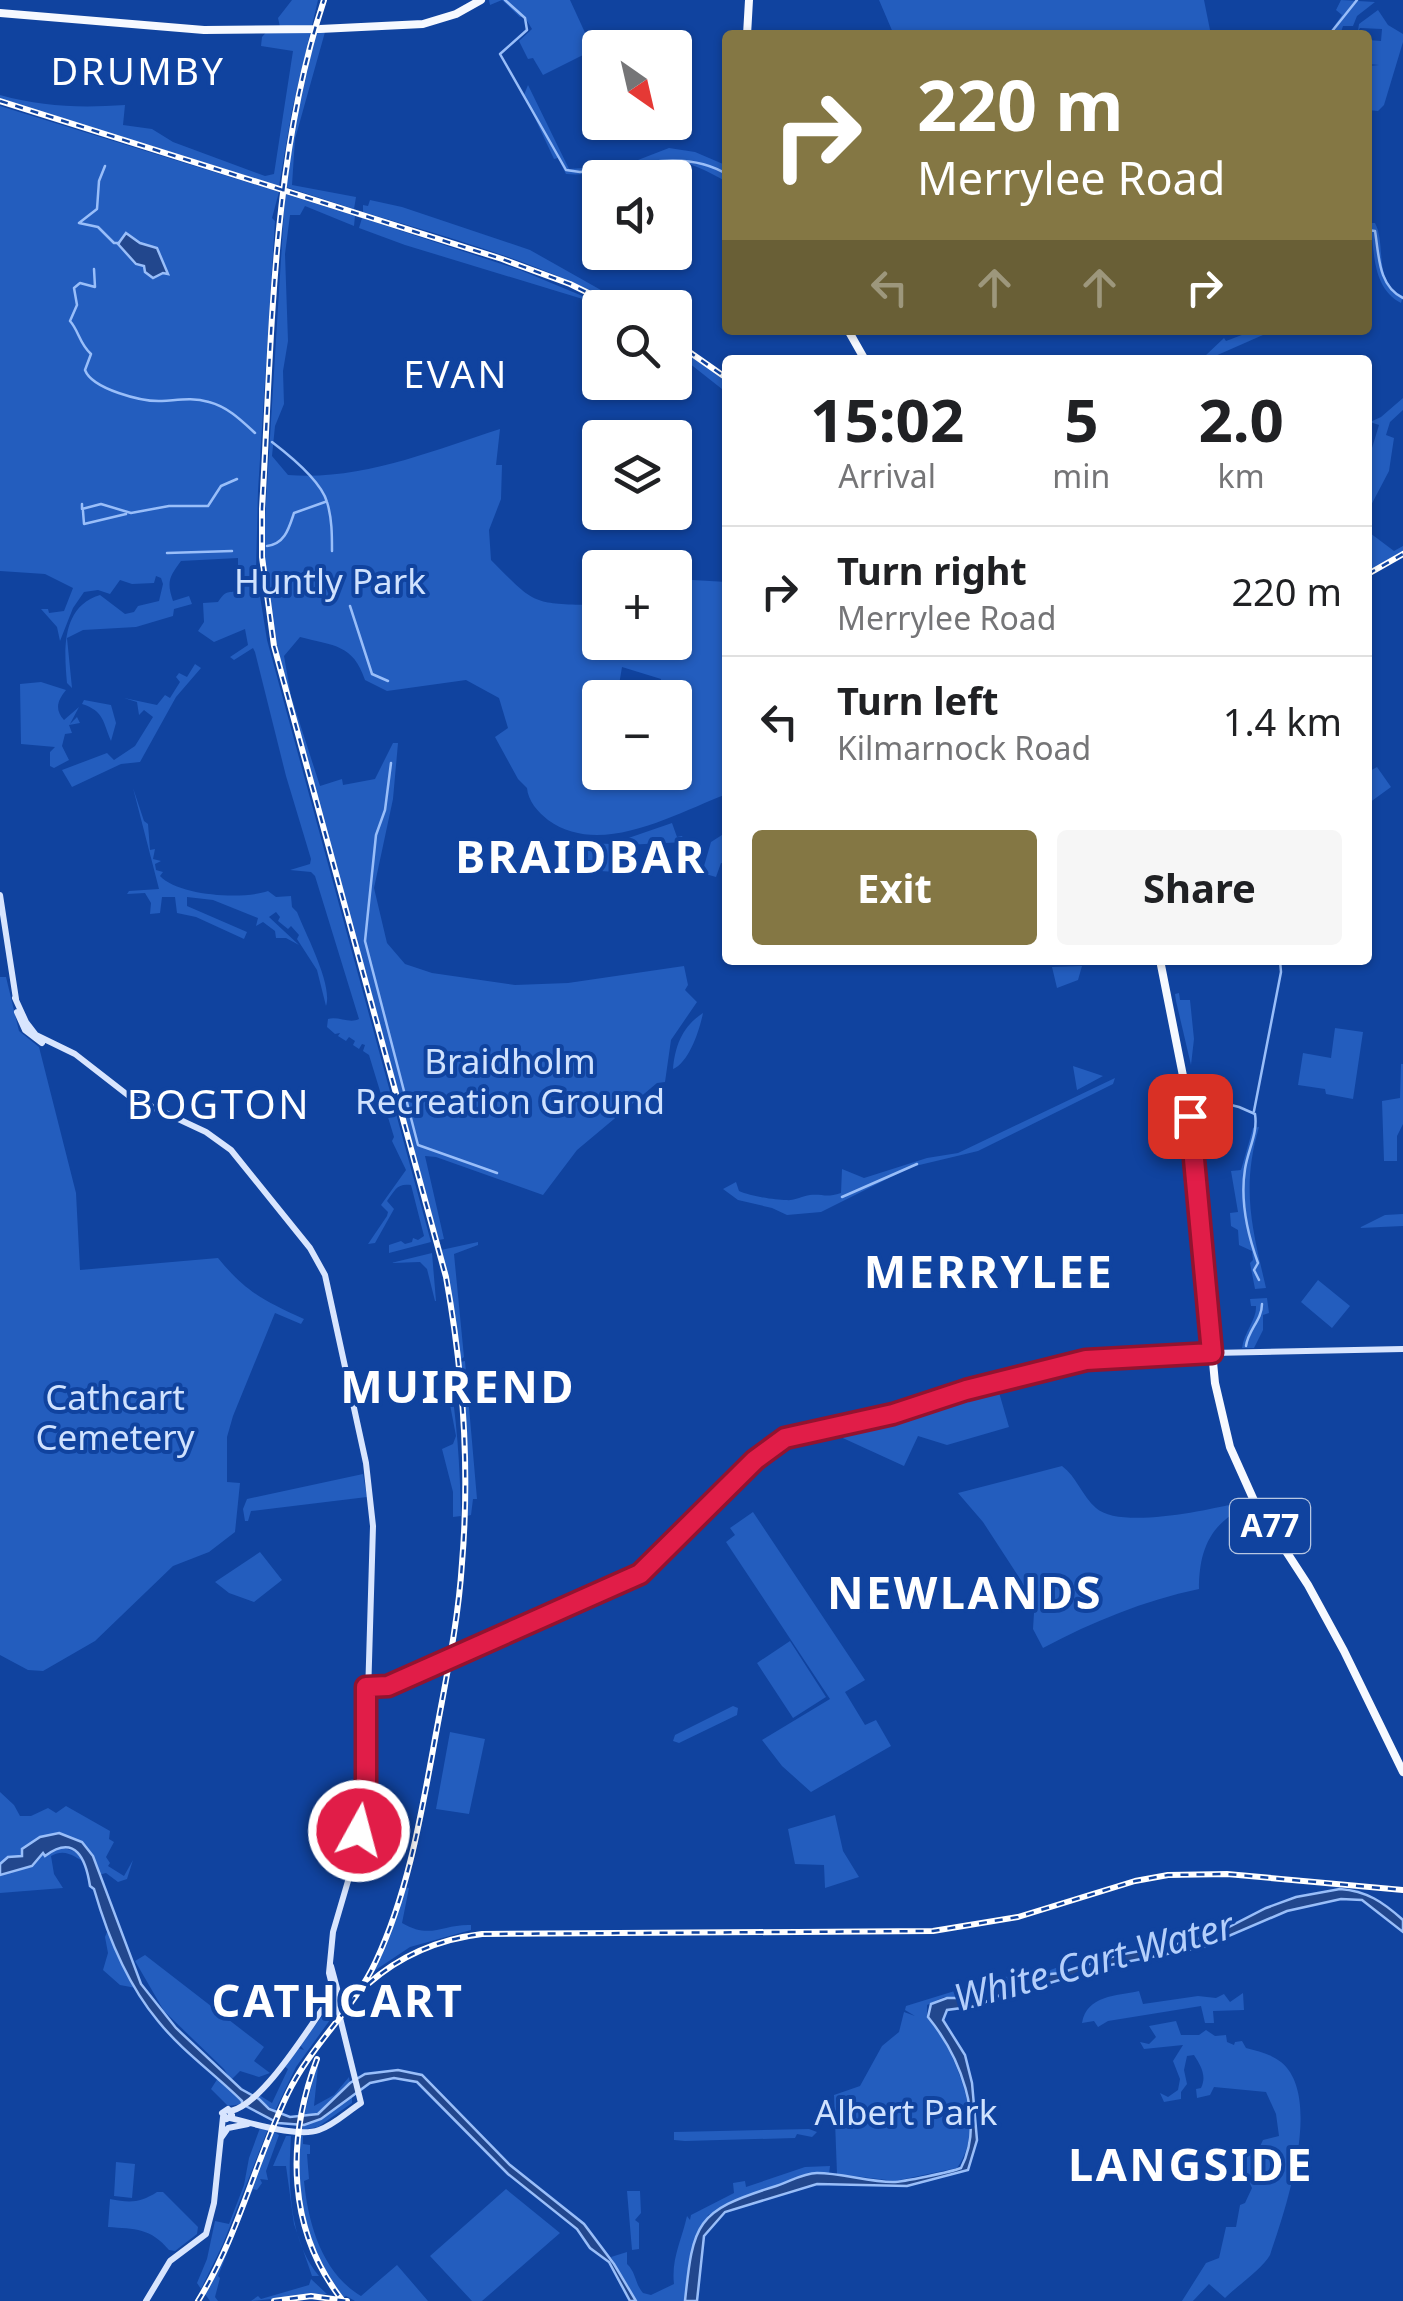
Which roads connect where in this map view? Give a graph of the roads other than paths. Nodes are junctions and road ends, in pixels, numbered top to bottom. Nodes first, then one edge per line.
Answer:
1 (481, 0) edge
2 (750, 0) edge
3 (0, 13) edge
4 (747, 30) edge
5 (0, 895) edge
6 (1161, 965) edge
7 (1403, 1350) edge
8 (1212, 1353) junction
9 (386, 1688) junction
10 (366, 1690) junction
11 (366, 1705) junction
12 (1403, 1772) edge
13 (331, 1965) junction
14 (332, 2000) junction
15 (342, 2010) junction
16 (355, 2072) junction
17 (243, 2107) junction
18 (228, 2116) junction
19 (251, 2123) junction
20 (220, 2136) junction
21 (146, 2301) edge

1 - 3 main road
2 - 4 main road
5 - 10 main road
6 - 8 main road, A77
7 - 8 main road
8 - 9 main road
8 - 12 main road, A77
9 - 10 main road
9 - 11 main road
10 - 11 main road
11 - 13 main road
13 - 14 main road
13 - 15 main road
14 - 15 main road
14 - 16 main road
14 - 17 main road
15 - 16 main road
16 - 19 main road
17 - 18 main road
17 - 19 main road
18 - 19 main road
18 - 20 main road
19 - 20 main road
20 - 21 main road

